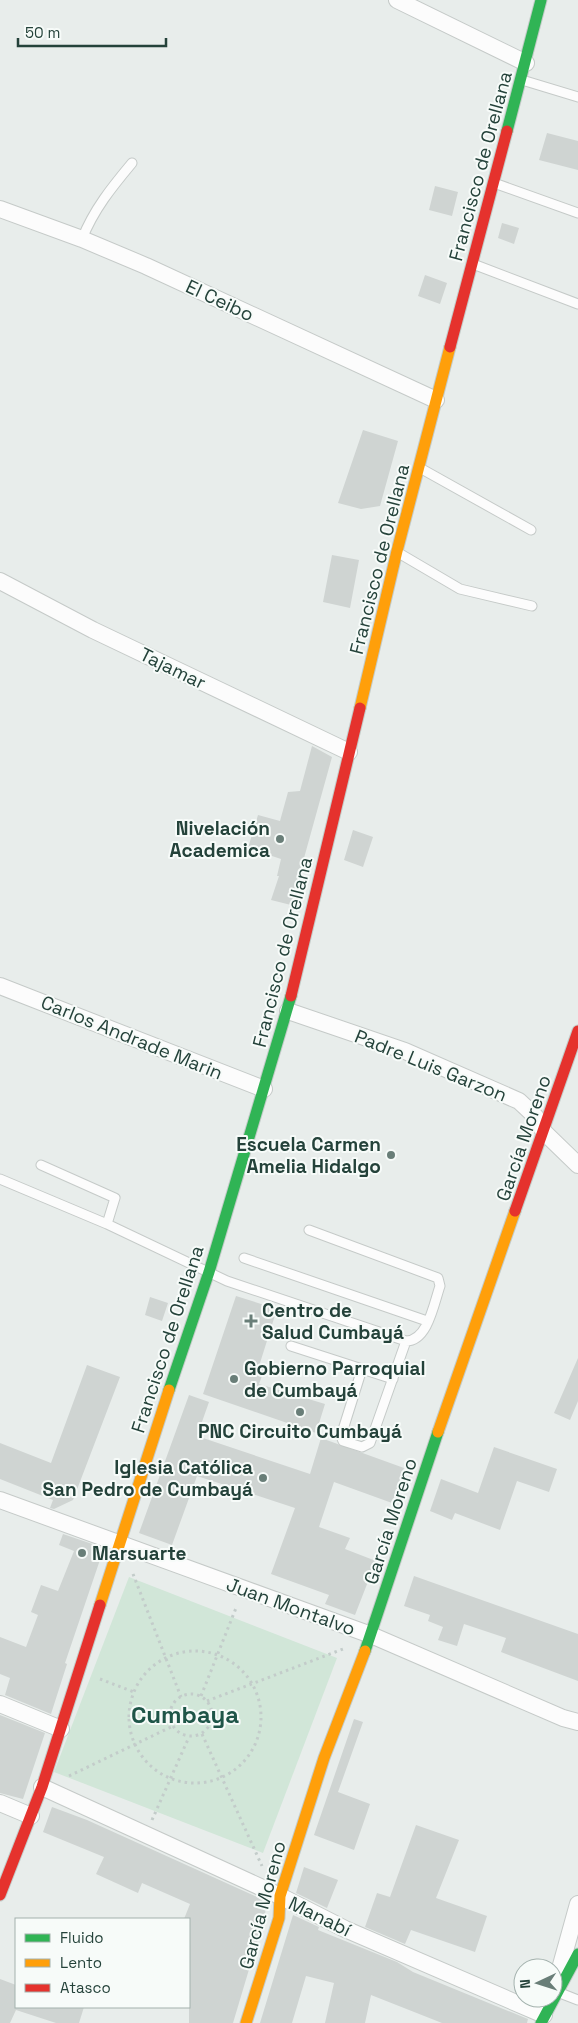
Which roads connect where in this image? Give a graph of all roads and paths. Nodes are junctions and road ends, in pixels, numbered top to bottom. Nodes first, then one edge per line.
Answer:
1 (397, 0) edge
2 (541, 0) edge
3 (526, 63) junction
4 (522, 80) junction
5 (578, 97) edge
6 (132, 163) dead end
7 (494, 183) junction
8 (0, 208) edge
9 (578, 212) edge
10 (82, 239) junction
11 (472, 264) junction
12 (578, 304) edge
13 (436, 400) junction
14 (420, 468) junction
15 (532, 530) dead end
16 (396, 551) junction
17 (0, 581) edge
18 (532, 606) dead end
19 (349, 752) junction
20 (0, 986) edge
21 (288, 1011) junction
22 (578, 1031) edge
23 (264, 1089) junction
24 (544, 1132) junction
25 (41, 1165) dead end
26 (578, 1166) edge
27 (0, 1180) edge
28 (108, 1224) junction
29 (308, 1230) dead end
30 (244, 1258) dead end
31 (209, 1272) junction
32 (427, 1321) junction
33 (406, 1341) junction
34 (291, 1346) dead end
35 (362, 1369) junction
36 (393, 1379) junction
37 (0, 1500) edge
38 (119, 1543) junction
39 (131, 1569) dead end
40 (236, 1608) dead end
41 (371, 1635) junction
42 (344, 1648) dead end
43 (217, 1654) junction
44 (167, 1657) junction
45 (108, 1683) dead end
46 (252, 1683) junction
47 (134, 1692) junction
48 (201, 1696) junction
49 (181, 1697) junction
50 (207, 1701) junction
51 (0, 1704) edge
52 (578, 1722) edge
53 (173, 1726) junction
54 (61, 1729) junction
55 (202, 1734) junction
56 (189, 1737) junction
57 (135, 1745) junction
58 (67, 1776) dead end
59 (170, 1779) junction
60 (222, 1779) junction
61 (42, 1788) junction
62 (0, 1803) edge
63 (31, 1816) junction
64 (152, 1821) dead end
65 (262, 1866) dead end
66 (0, 1896) edge
67 (280, 1896) junction
68 (578, 1904) edge
69 (578, 1954) edge
70 (578, 2000) edge
71 (548, 2009) edge
72 (246, 2023) edge

1 - 3 street
2 - 3 street, Francisco de Orellana
3 - 4 street, Francisco de Orellana
4 - 5 lane
4 - 7 street, Francisco de Orellana
6 - 10 lane
7 - 9 lane
7 - 11 street, Francisco de Orellana
8 - 10 street, El Ceibo
10 - 13 street, El Ceibo
11 - 12 lane
11 - 13 street, Francisco de Orellana
13 - 14 street, Francisco de Orellana
14 - 15 lane
14 - 16 street, Francisco de Orellana
16 - 18 lane
16 - 19 street, Francisco de Orellana
17 - 19 street, Tajamar
19 - 21 street, Francisco de Orellana
20 - 23 street, Carlos Andrade Marin
21 - 23 street, Francisco de Orellana
21 - 24 street, Padre Luis Garzon
22 - 24 street, García Moreno
23 - 31 street, Francisco de Orellana
24 - 26 street, Padre Luis Garzon
24 - 41 street, García Moreno
25 - 28 lane
27 - 28 lane
28 - 31 lane
29 - 32 lane
30 - 32 lane
31 - 33 lane
31 - 38 street, Francisco de Orellana
32 - 33 lane
33 - 36 lane
34 - 35 lane
35 - 36 lane
35 - 36 lane
37 - 38 street, Juan Montalvo
38 - 41 street, Juan Montalvo
38 - 54 street, Francisco de Orellana
39 - 44 path
40 - 43 path
41 - 52 street, Juan Montalvo
41 - 67 street, García Moreno
42 - 46 path
43 - 44 path
43 - 46 path
43 - 48 path
44 - 47 path
44 - 49 path
45 - 47 path
46 - 50 path
46 - 60 path
47 - 57 path
48 - 49 path
48 - 50 path
49 - 53 path
50 - 55 path
51 - 54 street
53 - 56 path
53 - 57 path
54 - 61 street, Francisco de Orellana
55 - 56 path
55 - 60 path
56 - 59 path
57 - 58 path
57 - 59 path
59 - 60 path
59 - 64 path
60 - 65 path
61 - 63 street, Francisco de Orellana
61 - 67 street, Manabí
62 - 63 street
63 - 66 street, Francisco de Orellana
67 - 71 street, Manabí
67 - 72 street, García Moreno
68 - 71 street
69 - 71 street
70 - 71 lane

